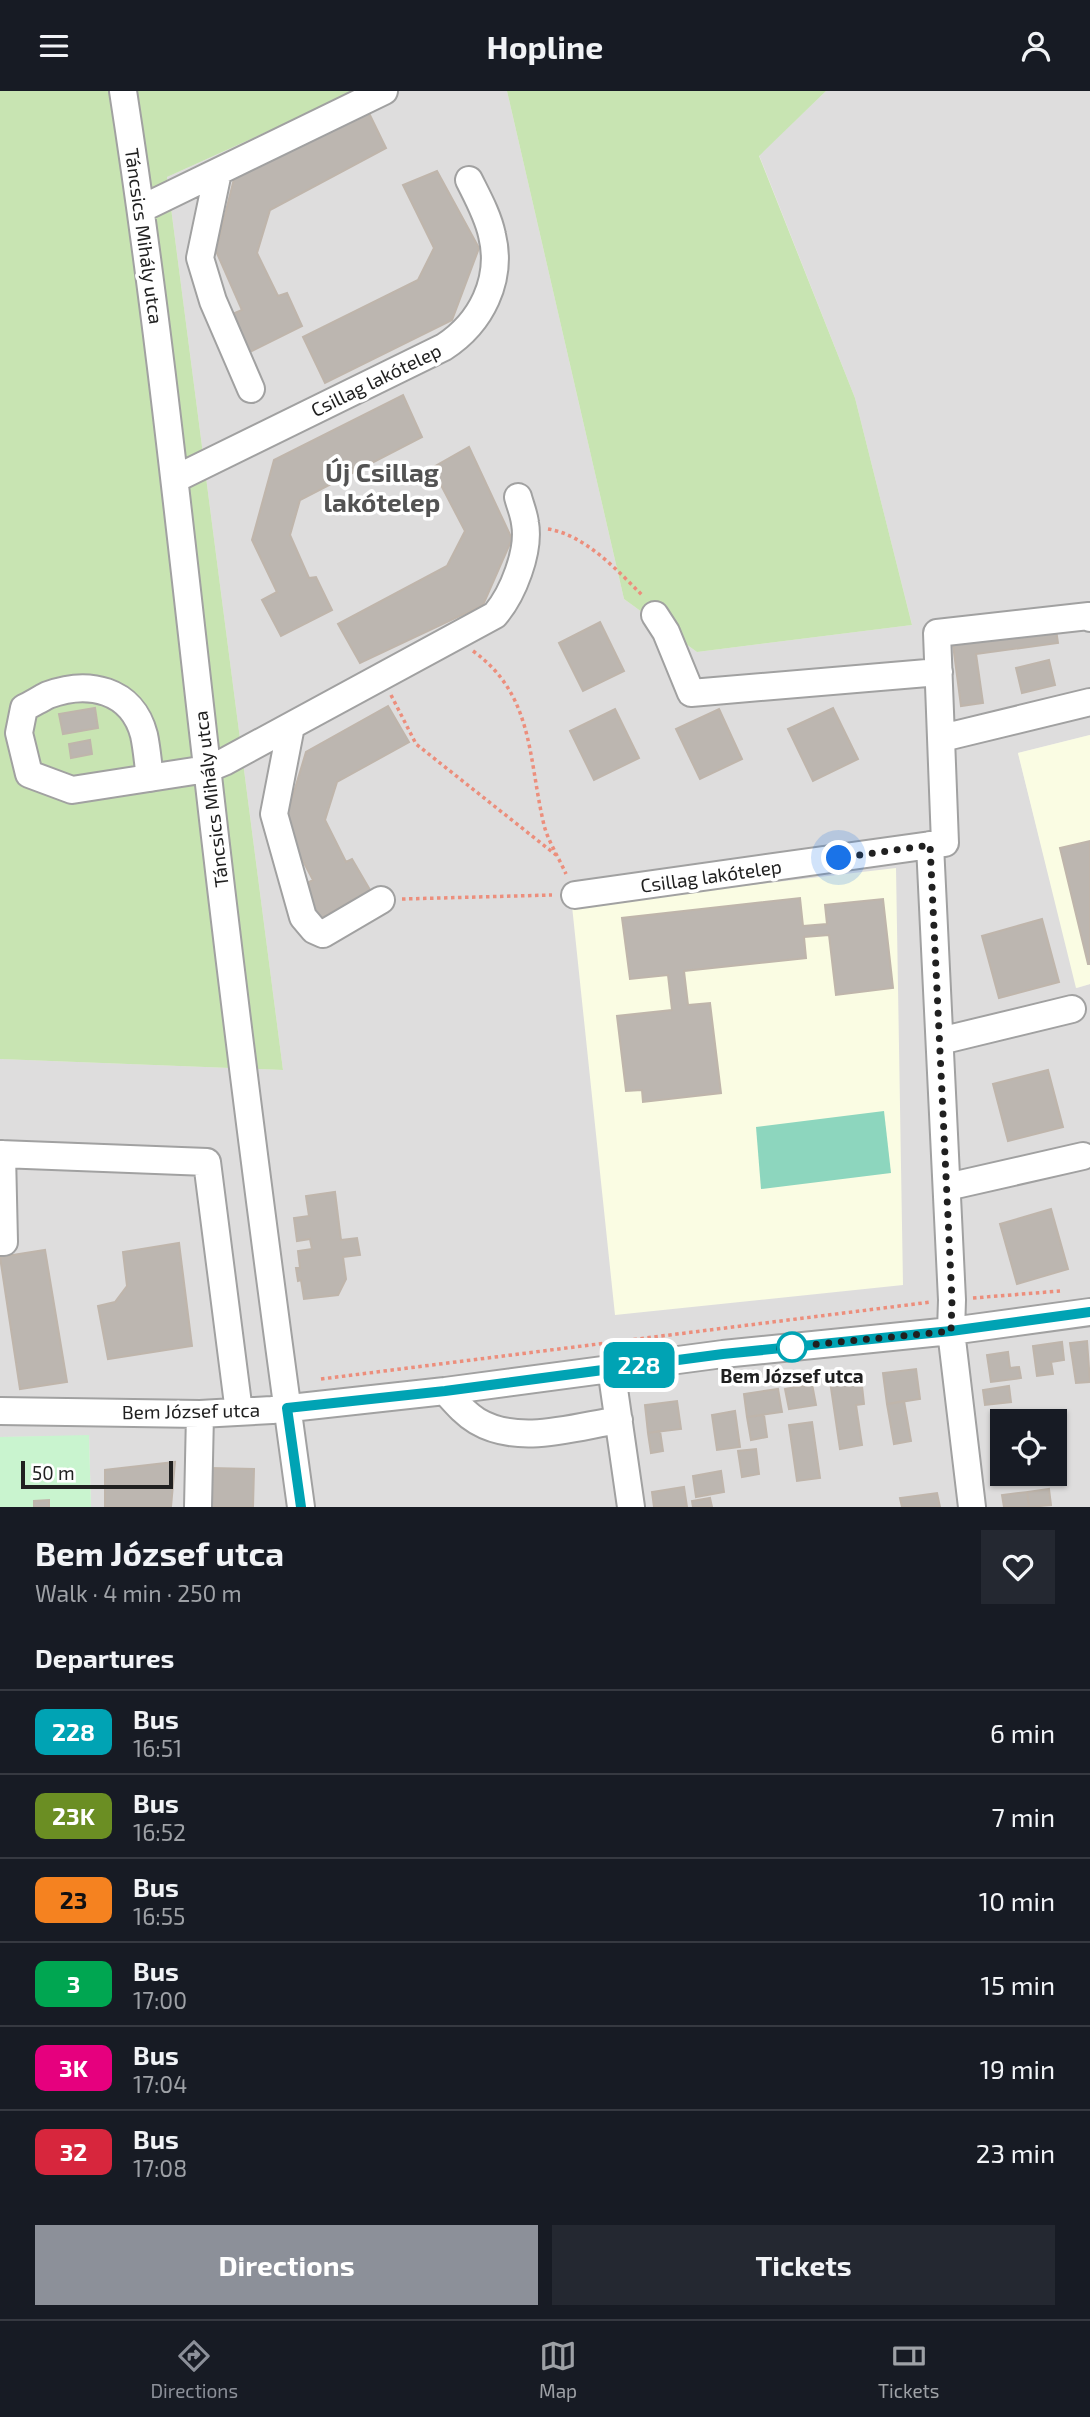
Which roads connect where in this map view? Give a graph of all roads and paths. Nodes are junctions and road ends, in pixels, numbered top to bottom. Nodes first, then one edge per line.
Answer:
1 (123, 91) edge
2 (384, 91) edge
3 (218, 172) junction
4 (469, 180) dead end
5 (141, 209) junction
6 (251, 389) dead end
7 (175, 479) junction
8 (518, 497) dead end
9 (526, 525) junction
10 (655, 615) joint
11 (1090, 618) edge
12 (455, 637) junction
13 (939, 672) junction
14 (382, 677) junction
15 (1090, 702) edge
16 (291, 726) junction
17 (942, 738) junction
18 (207, 769) junction
19 (150, 778) junction
20 (930, 845) junction
21 (558, 856) junction
22 (575, 895) junction
23 (381, 900) joint
24 (1072, 1009) dead end
25 (940, 1041) junction
26 (1, 1154) edge
27 (1083, 1156) dead end
28 (947, 1187) junction
29 (0, 1242) edge
30 (1062, 1290) dead end
31 (952, 1300) junction
32 (1090, 1312) edge
33 (951, 1331) junction
34 (611, 1368) junction
35 (322, 1379) dead end
36 (445, 1391) junction
37 (287, 1408) junction
38 (0, 1411) edge
39 (239, 1412) junction
40 (200, 1413) junction
41 (619, 1419) junction
42 (198, 1507) edge
43 (301, 1507) edge
44 (631, 1507) edge
45 (972, 1507) edge

1 - 5 street, Táncsics Mihály utca
2 - 3 street
3 - 5 street
3 - 6 street
4 - 7 street, Csillag lakótelep
5 - 7 street, Táncsics Mihály utca
7 - 18 street, Táncsics Mihály utca
8 - 9 street
9 - 10 path
9 - 12 street
10 - 13 street
11 - 13 street
12 - 14 street
12 - 21 path
13 - 17 street
14 - 16 street
14 - 21 path
15 - 17 street
16 - 18 street
16 - 23 street
17 - 20 street
18 - 19 street
18 - 37 street, Táncsics Mihály utca
19 - 19 street
20 - 22 street, Csillag lakótelep
20 - 25 street
21 - 22 path
22 - 23 path
24 - 25 street
25 - 28 street
26 - 29 street
26 - 39 street
27 - 28 street
28 - 31 street
30 - 31 path
31 - 33 street
31 - 35 path
32 - 33 street, Bem József utca
33 - 34 street, Bem József utca
33 - 45 street
34 - 36 street, Bem József utca
34 - 41 street
36 - 37 street, Bem József utca
36 - 41 street
37 - 39 street, Bem József utca
37 - 43 street, Táncsics Mihály utca
38 - 40 street, Bem József utca
39 - 40 street, Bem József utca
40 - 42 street
41 - 44 street

